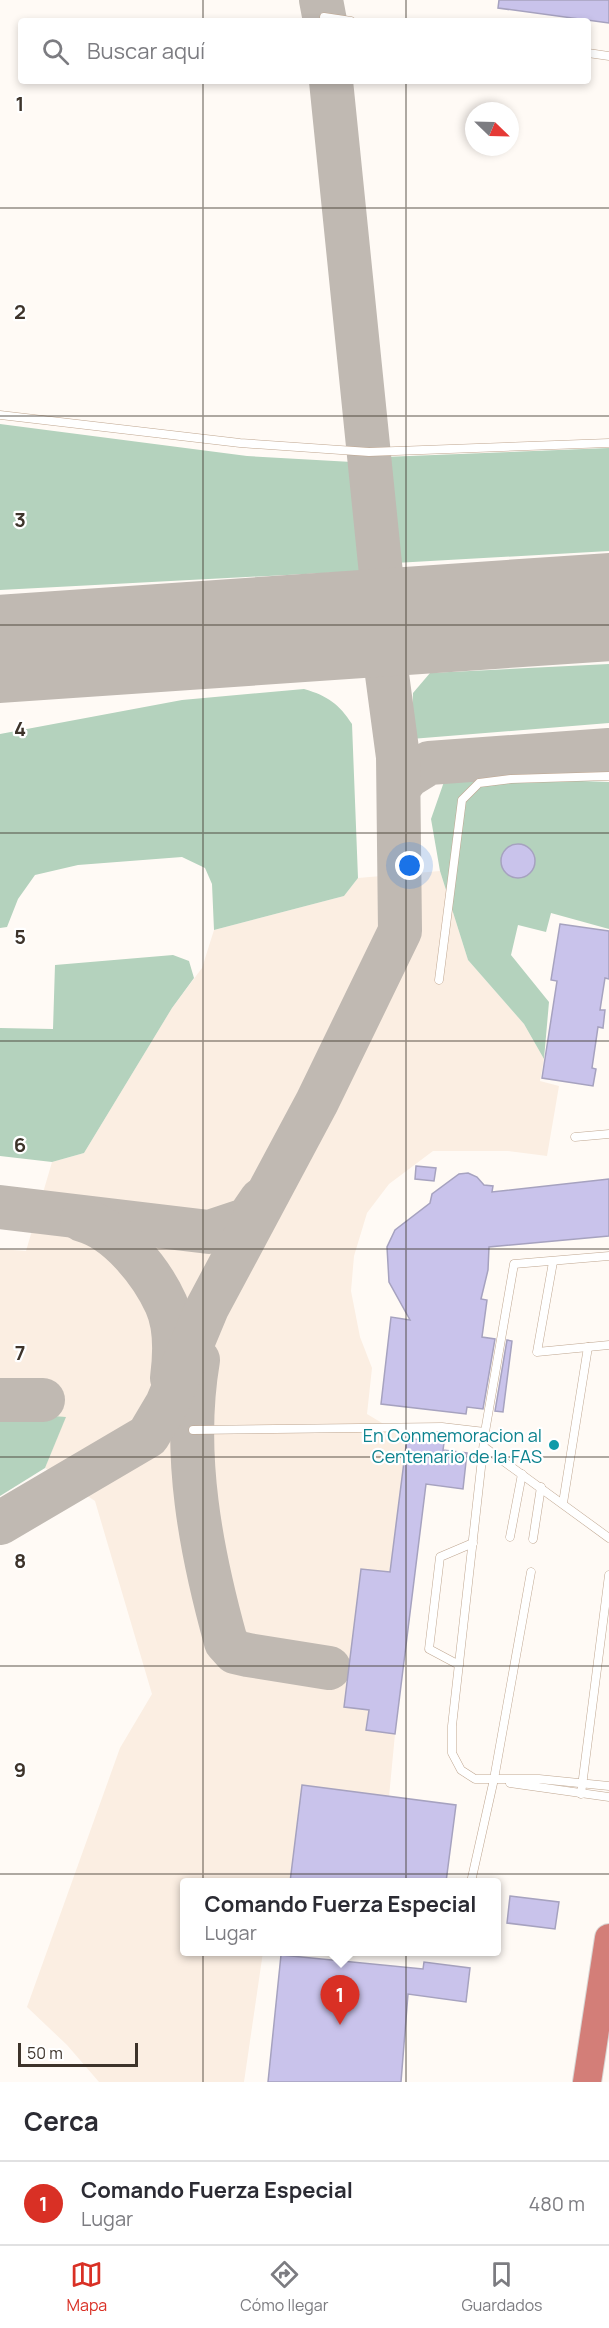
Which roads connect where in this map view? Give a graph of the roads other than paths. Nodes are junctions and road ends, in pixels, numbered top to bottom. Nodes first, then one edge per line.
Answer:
1 (324, 17) dead end
2 (331, 18) edge
3 (591, 53) edge
4 (609, 56) edge
5 (0, 415) edge
6 (609, 442) edge
7 (609, 776) edge
8 (439, 980) dead end
9 (609, 1134) edge
10 (575, 1137) dead end
11 (609, 1256) edge
12 (553, 1262) junction
13 (609, 1345) edge
14 (588, 1347) junction
15 (193, 1430) dead end
16 (485, 1432) junction
17 (484, 1447) junction
18 (522, 1474) junction
19 (541, 1487) junction
20 (563, 1503) junction
21 (510, 1537) dead end
22 (609, 1538) edge
23 (533, 1539) dead end
24 (473, 1543) junction
25 (531, 1572) dead end
26 (609, 1575) edge
27 (459, 1665) junction
28 (494, 1779) junction
29 (582, 1784) junction
30 (609, 1786) edge
31 (581, 1794) junction
32 (609, 1797) edge
33 (472, 1878) edge
34 (609, 1938) edge
35 (587, 2082) edge

1 - 2 lane
3 - 4 lane
5 - 6 lane
7 - 8 lane
9 - 10 lane
11 - 12 lane
12 - 14 lane
12 - 16 lane
13 - 14 lane
14 - 20 lane
15 - 16 lane
16 - 17 lane
17 - 18 lane
17 - 24 lane
18 - 19 lane
18 - 21 lane
19 - 20 lane
19 - 23 lane
20 - 22 lane
24 - 27 lane
24 - 27 lane
25 - 28 lane
26 - 29 lane
27 - 28 lane
28 - 29 lane
28 - 31 lane
28 - 33 lane
29 - 30 lane
29 - 31 lane
31 - 32 lane
34 - 35 highway

